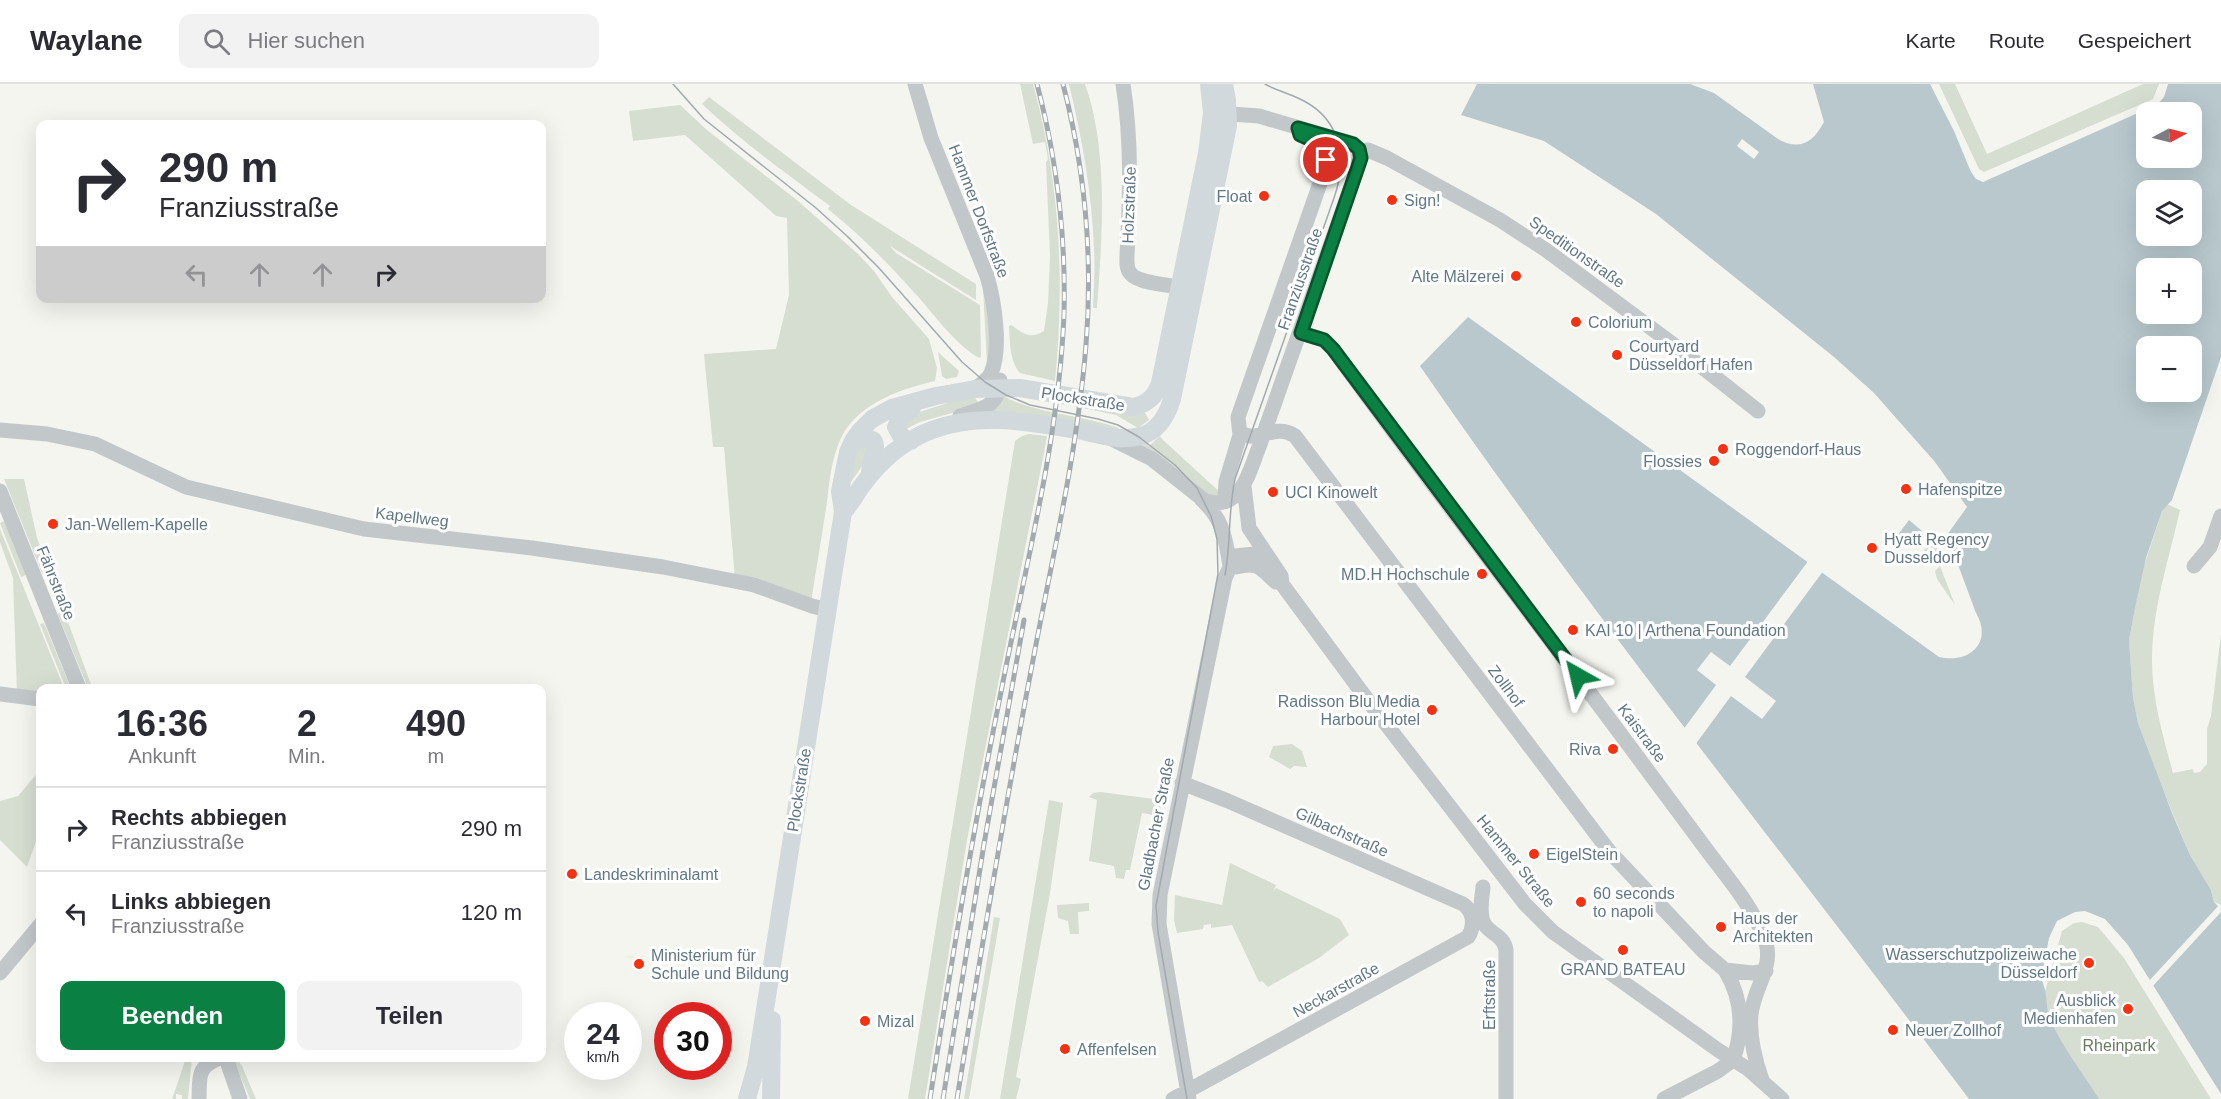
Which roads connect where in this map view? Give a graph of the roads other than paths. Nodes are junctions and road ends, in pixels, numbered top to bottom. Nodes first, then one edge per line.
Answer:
1 (915, 84) edge
2 (1123, 84) edge
3 (1209, 84) edge
4 (1224, 84) edge
5 (1220, 113) junction
6 (1298, 128) junction
7 (1346, 142) junction
8 (1360, 151) junction
9 (1325, 172) junction
10 (1187, 288) junction
11 (1301, 333) junction
12 (998, 361) junction
13 (1000, 387) junction
14 (1020, 388) junction
15 (975, 389) junction
16 (915, 402) junction
17 (1758, 411) dead end
18 (947, 424) junction
19 (0, 430) edge
20 (1240, 432) junction
21 (1263, 433) junction
22 (1105, 436) junction
23 (853, 441) junction
24 (911, 441) junction
25 (870, 475) junction
26 (1244, 486) junction
27 (0, 491) edge
28 (1201, 500) junction
29 (1225, 501) junction
30 (843, 512) junction
31 (2221, 516) edge
32 (1267, 558) junction
33 (1230, 566) junction
34 (2194, 566) dead end
35 (1282, 584) junction
36 (828, 610) junction
37 (77, 684) edge
38 (0, 694) edge
39 (36, 698) edge
40 (1182, 783) junction
41 (1500, 873) junction
42 (1483, 887) junction
43 (1463, 904) junction
44 (36, 930) edge
45 (1725, 970) junction
46 (1766, 971) junction
47 (0, 973) edge
48 (768, 989) junction
49 (1733, 1060) junction
50 (209, 1062) edge
51 (227, 1062) edge
52 (756, 1067) junction
53 (1762, 1080) junction
54 (234, 1082) junction
55 (1188, 1096) edge
56 (199, 1099) edge
57 (230, 1099) edge
58 (240, 1099) edge
59 (747, 1099) edge
60 (757, 1099) edge
61 (771, 1099) edge
62 (1173, 1099) edge
63 (1506, 1099) edge
64 (1664, 1099) edge
65 (1782, 1099) edge

1 - 12 street, Hammer Dorfstraße
2 - 10 street, Holzstraße
3 - 5 main road
4 - 5 main road
5 - 6 street
5 - 10 main road
6 - 7 street
6 - 9 street
7 - 8 street
7 - 9 street, Franziusstraße
8 - 11 street, Franziusstraße
8 - 17 street, Speditionstraße
9 - 20 street, Franziusstraße
10 - 14 main road, Plockstraße
10 - 22 main road
11 - 21 street, Franziusstraße
11 - 46 street, Kaistraße
12 - 13 street, Hammer Dorfstraße
12 - 14 street
12 - 15 street, Hammer Dorfstraße
13 - 14 main road, Plockstraße
13 - 15 main road, Plockstraße
13 - 18 street
15 - 16 main road, Plockstraße
16 - 23 main road, Plockstraße
16 - 24 main road
18 - 22 main road, Plockstraße
18 - 24 main road, Plockstraße
19 - 36 street, Kapellweg
20 - 21 street
20 - 29 street, Franziusstraße
21 - 26 street, Franziusstraße
21 - 45 street, Zollhof
22 - 28 street, Plockstraße
23 - 25 main road, Plockstraße
23 - 30 main road, Plockstraße
24 - 25 main road, Plockstraße
25 - 30 main road, Plockstraße
26 - 29 street
26 - 32 street, Franziusstraße
27 - 37 street, Fährstraße
28 - 29 street
28 - 33 street
30 - 36 main road, Plockstraße
31 - 34 street
32 - 33 street
32 - 35 street, Hammer Straße
33 - 35 street, Hammer Straße
33 - 40 street, Gladbacher Straße
35 - 41 street, Hammer Straße
36 - 48 main road, Plockstraße
38 - 39 street
40 - 43 street, Gilbachstraße
40 - 55 street, Gladbacher Straße
41 - 42 street
41 - 49 street, Hammer Straße
42 - 43 street
42 - 63 street, Erftstraße
43 - 55 street, Neckarstraße
44 - 47 street
45 - 46 street
45 - 49 street, Zollhof
46 - 53 street, Kaistraße
48 - 52 main road, Plockstraße
48 - 61 main road
49 - 53 street, Hammer Straße
49 - 64 street
50 - 56 street
51 - 54 street
52 - 59 main road, Plockstraße
52 - 60 main road, Plockstraße
53 - 65 street, Hammer Straße
54 - 57 street
54 - 58 street
55 - 62 street

